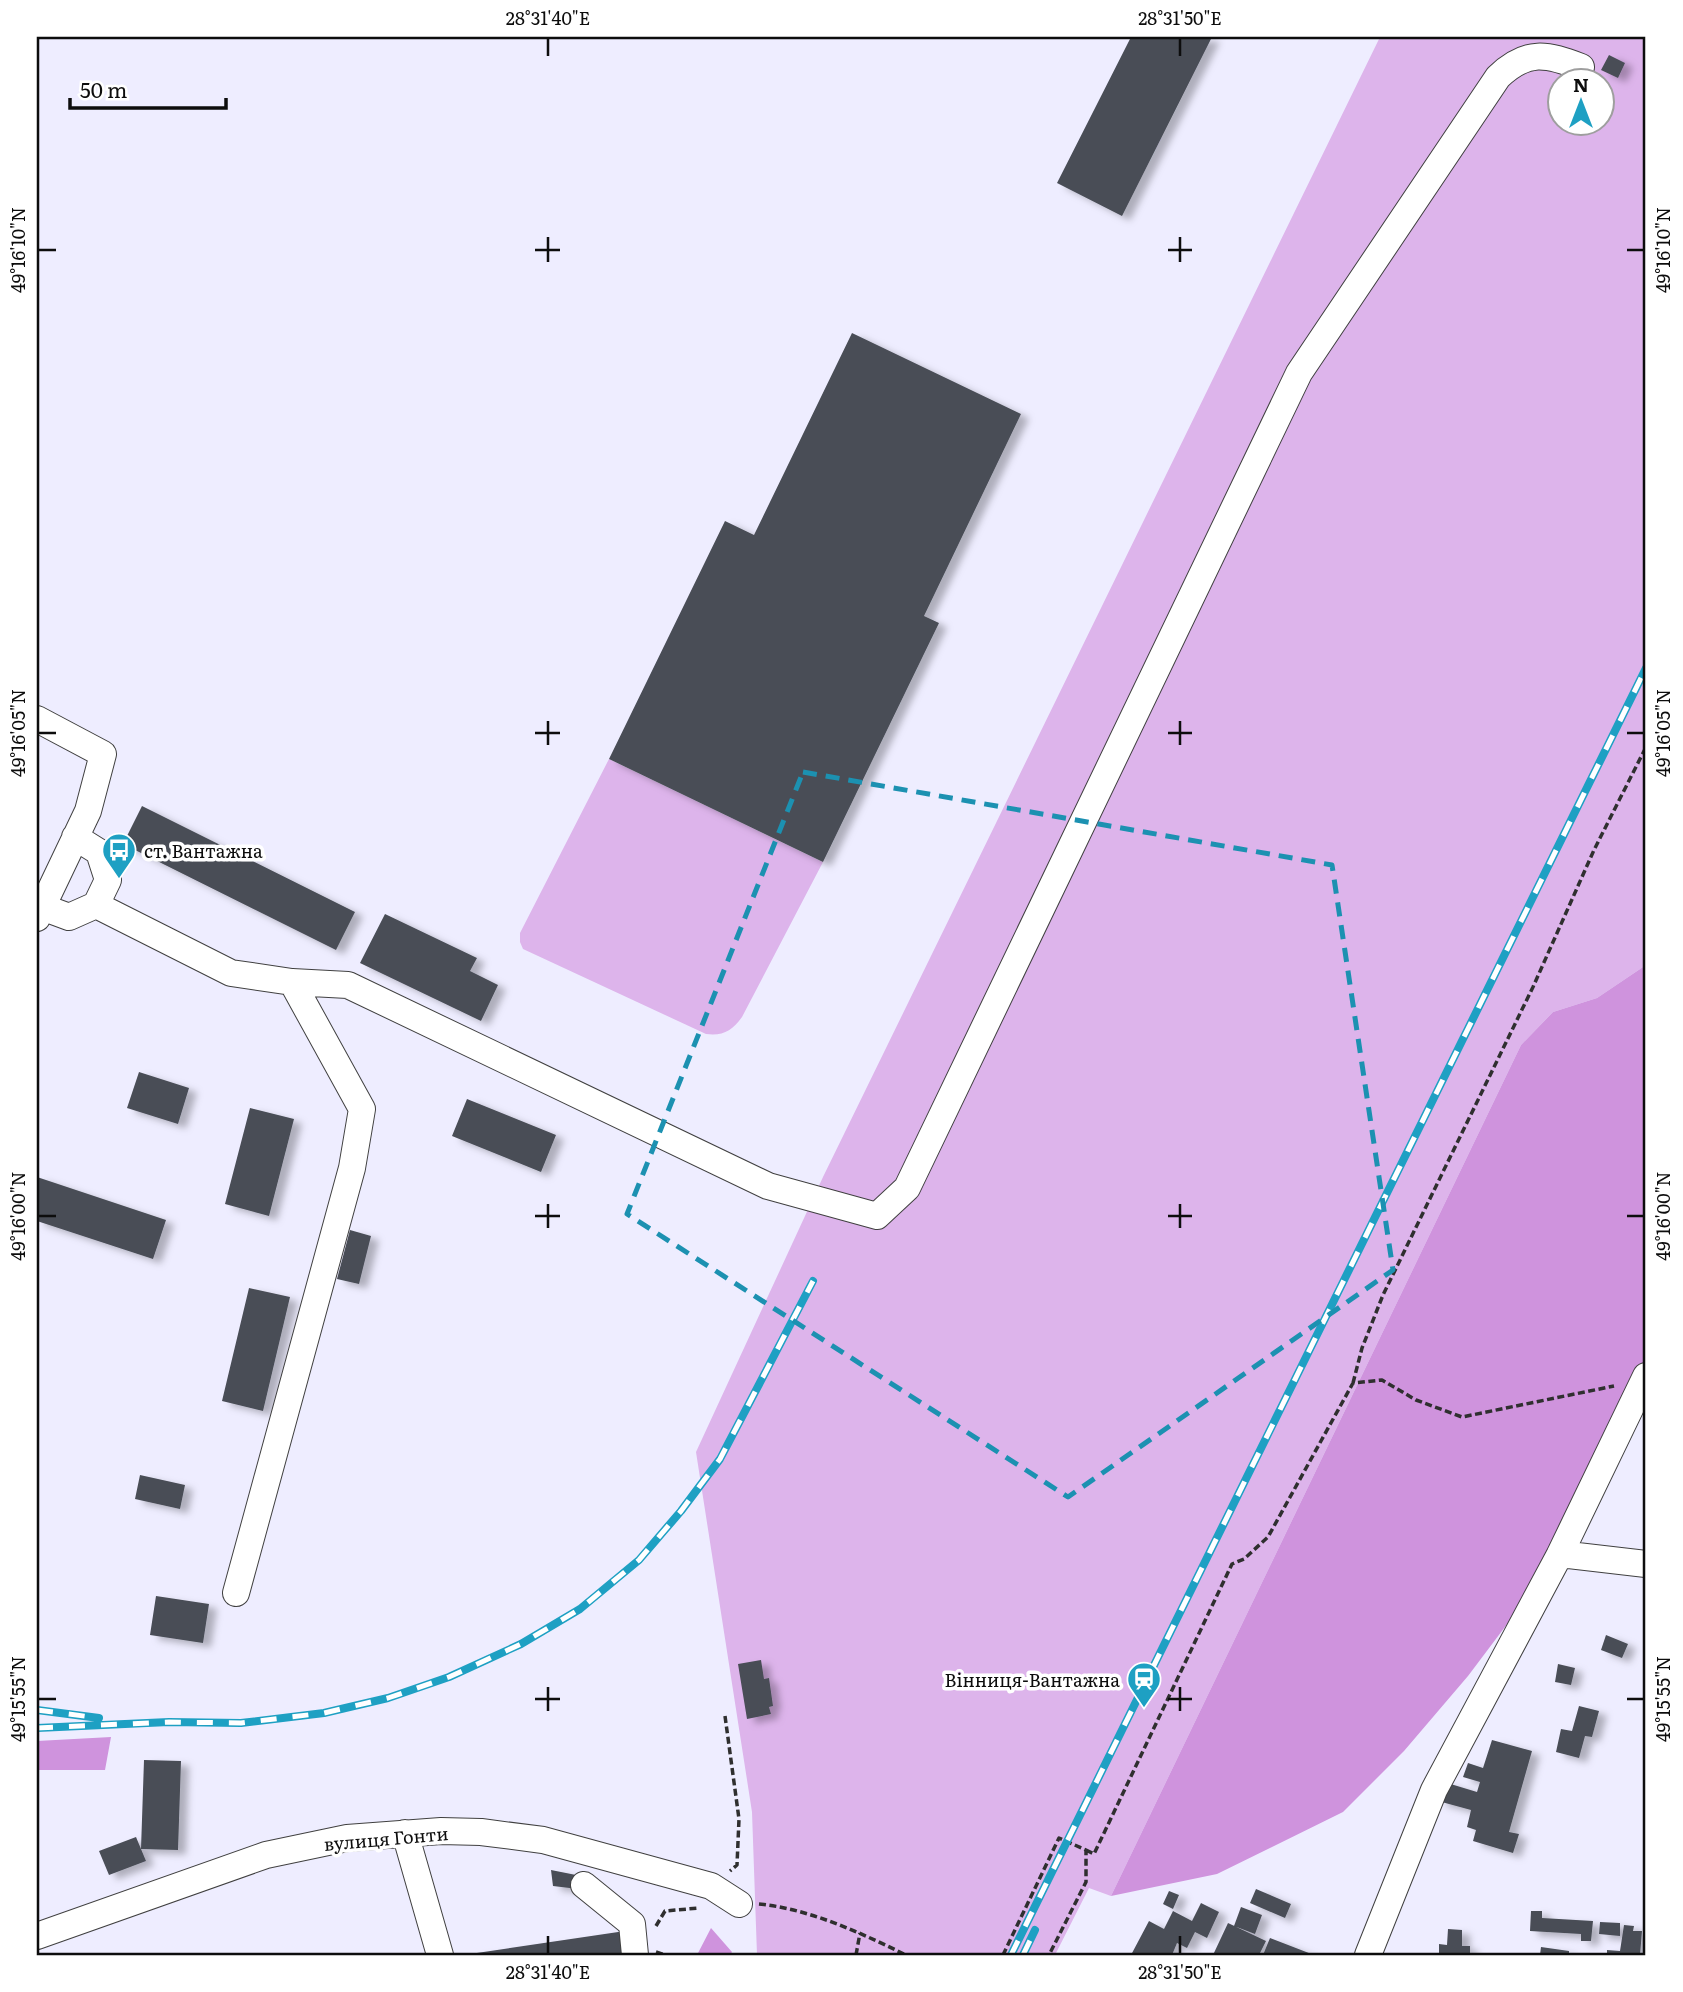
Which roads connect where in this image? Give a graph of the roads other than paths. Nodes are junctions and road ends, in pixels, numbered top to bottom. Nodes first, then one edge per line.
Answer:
1 (1578, 66) edge
2 (37, 719) edge
3 (75, 837) junction
4 (96, 905) junction
5 (39, 913) edge
6 (292, 982) junction
7 (1646, 1378) edge
8 (1560, 1554) junction
9 (1646, 1564) edge
10 (236, 1593) dead end
11 (405, 1833) junction
12 (584, 1885) dead end
13 (738, 1904) road end
14 (37, 1936) edge
15 (440, 1955) edge
16 (635, 1955) edge
17 (1368, 1955) edge

1 - 6 street
2 - 3 street
3 - 4 street
3 - 5 street
4 - 5 street
4 - 6 street
6 - 10 street
7 - 8 street
8 - 9 street
8 - 17 street
11 - 13 street, вулиця Гонти
11 - 14 street, вулиця Гонти
11 - 15 street
12 - 16 street

